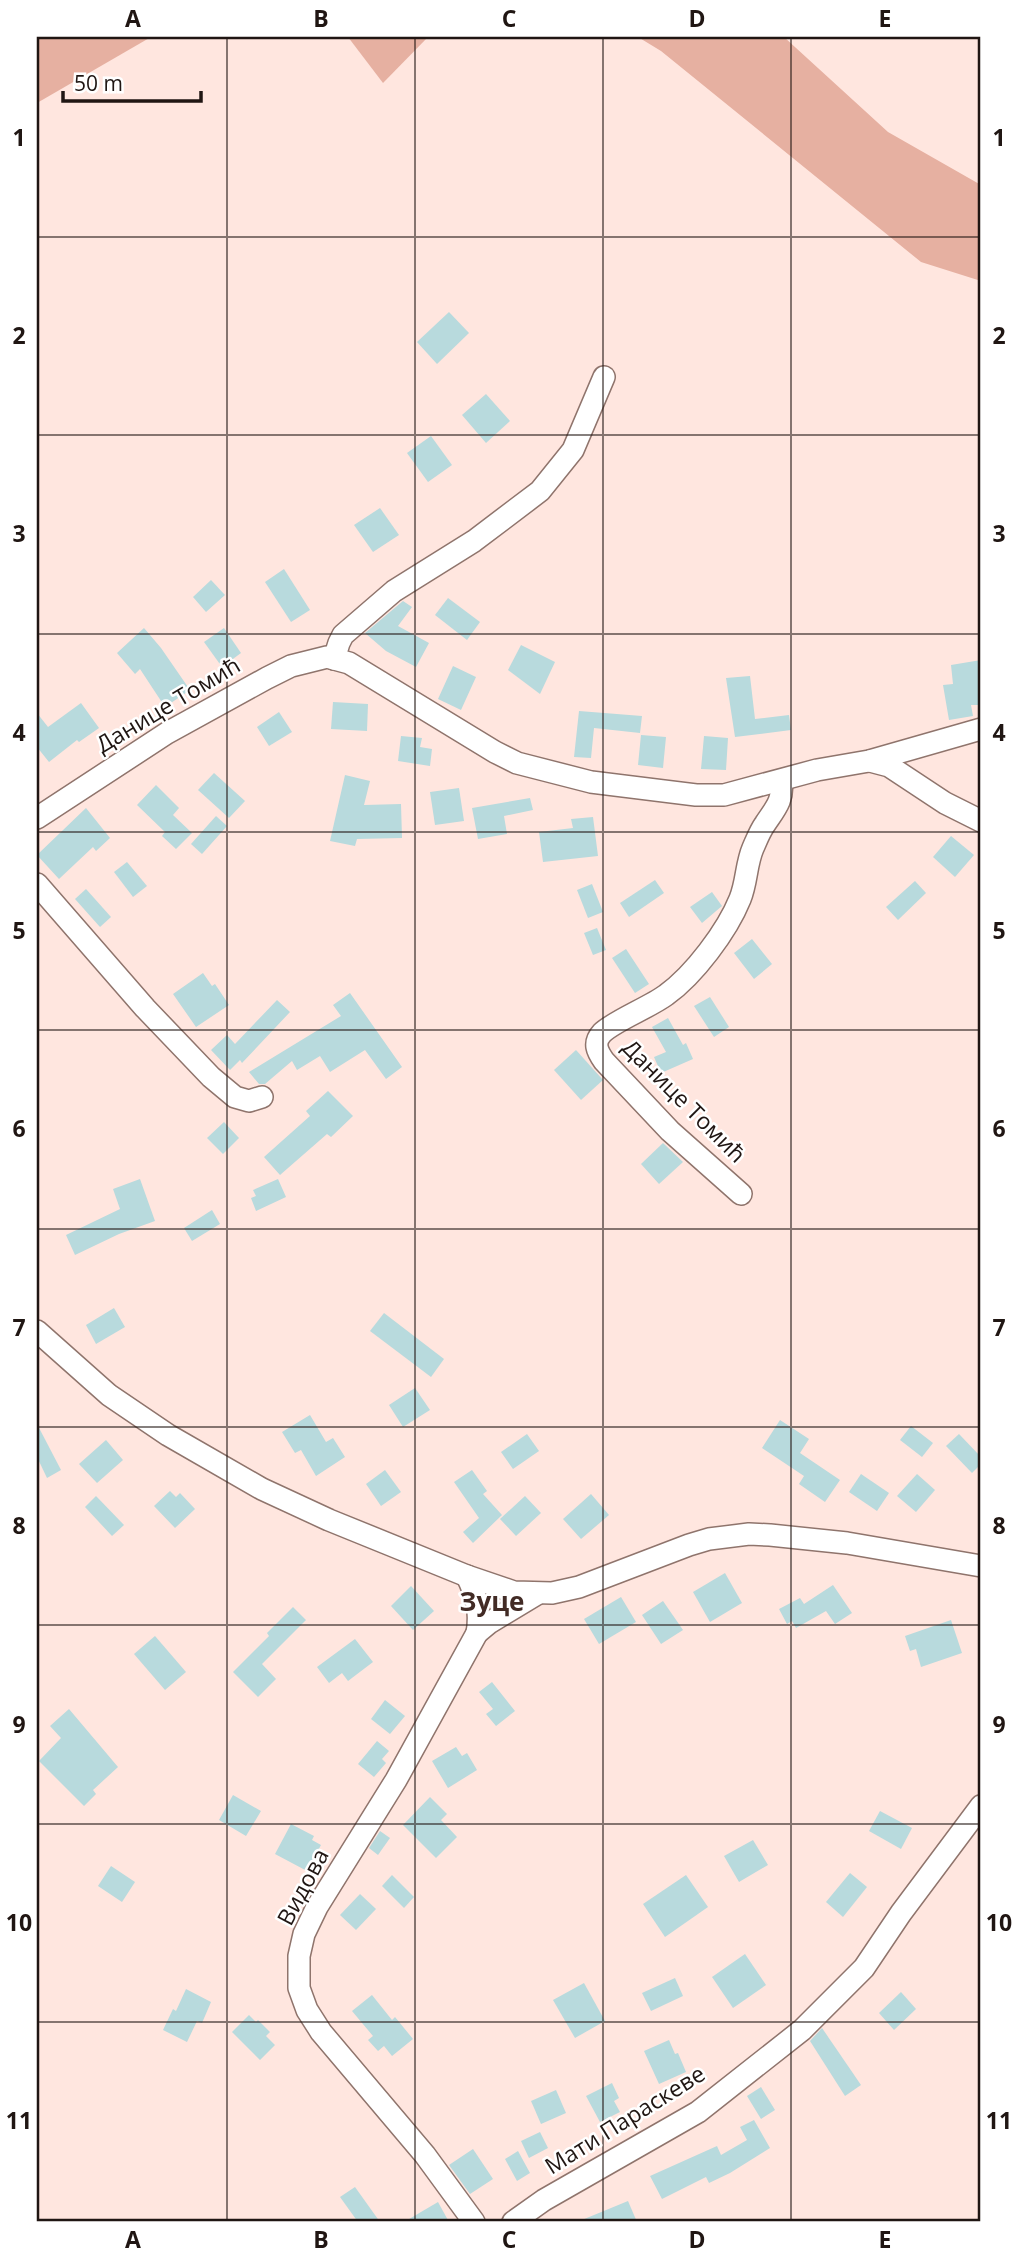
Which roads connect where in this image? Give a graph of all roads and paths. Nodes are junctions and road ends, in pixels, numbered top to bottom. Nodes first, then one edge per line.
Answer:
1 (604, 377) dead end
2 (334, 659) junction
3 (981, 729) edge
4 (907, 750) junction
5 (869, 761) junction
6 (912, 780) junction
7 (781, 781) junction
8 (37, 818) edge
9 (981, 821) edge
10 (37, 884) edge
11 (262, 1097) dead end
12 (741, 1194) dead end
13 (37, 1331) edge
14 (981, 1566) edge
15 (467, 1576) junction
16 (537, 1594) junction
17 (477, 1633) junction
18 (981, 1806) edge
19 (474, 2222) edge
20 (513, 2222) edge

1 - 2 street
2 - 7 street
2 - 8 street, Данице Томић
3 - 4 street
4 - 5 street
4 - 6 street
5 - 6 street
5 - 7 street
6 - 9 street
7 - 12 street, Данице Томић
10 - 11 street
13 - 15 street
14 - 16 street
15 - 16 street
15 - 17 street
16 - 17 street, Видова
17 - 19 street, Видова
18 - 20 street, Мати Параскеве

